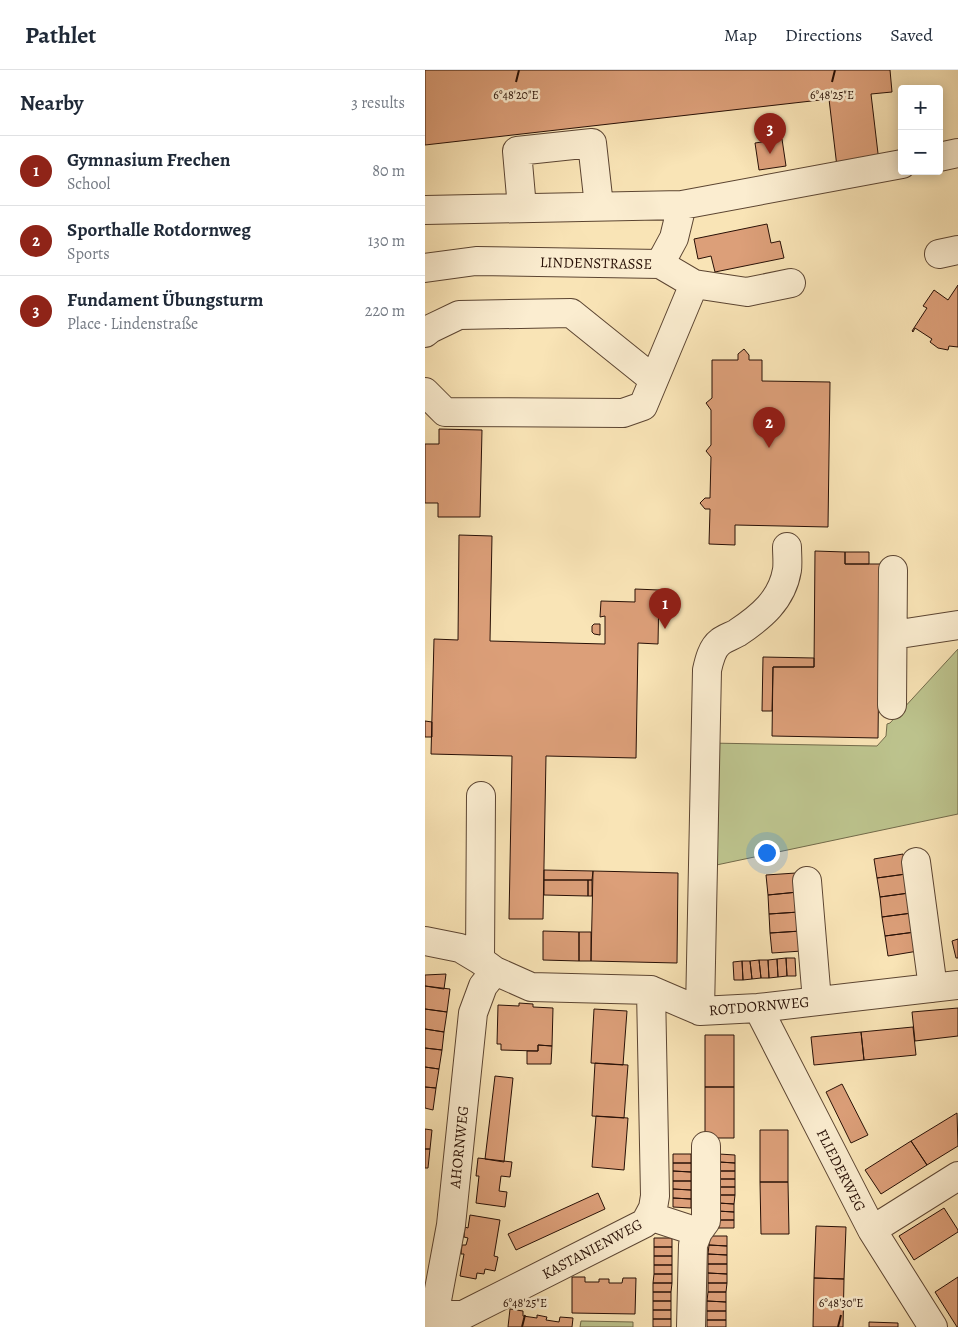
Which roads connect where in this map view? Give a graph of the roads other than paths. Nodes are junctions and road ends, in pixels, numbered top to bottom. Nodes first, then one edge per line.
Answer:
1 (958, 153) edge
2 (943, 156) edge
3 (898, 165) edge
4 (682, 205) junction
5 (599, 206) junction
6 (522, 208) junction
7 (425, 210) edge
8 (660, 264) junction
9 (425, 268) edge
10 (791, 283) dead end
11 (694, 284) junction
12 (425, 333) edge
13 (653, 380) junction
14 (425, 392) edge
15 (787, 547) dead end
16 (893, 570) dead end
17 (958, 625) edge
18 (893, 635) junction
19 (892, 705) dead end
20 (481, 796) dead end
21 (916, 862) dead end
22 (807, 881) dead end
23 (425, 941) edge
24 (488, 966) junction
25 (946, 986) edge
26 (651, 990) junction
27 (817, 1001) junction
28 (757, 1008) junction
29 (699, 1011) junction
30 (706, 1146) dead end
31 (958, 1176) edge
32 (649, 1216) junction
33 (872, 1230) junction
34 (698, 1232) junction
35 (433, 1321) edge
36 (691, 1327) edge
37 (933, 1327) edge

1 - 2 street
3 - 4 street
4 - 5 street
4 - 8 street
5 - 6 street
5 - 6 street
6 - 7 street
8 - 9 street, LINDENSTRASSE
8 - 11 street, LINDENSTRASSE
10 - 11 street, LINDENSTRASSE
11 - 13 street
12 - 13 street
13 - 14 street
15 - 29 street
16 - 18 street
17 - 18 street
18 - 19 street
20 - 24 street
21 - 25 street
22 - 27 street
23 - 24 street, ROTDORNWEG
24 - 26 street, ROTDORNWEG
24 - 35 street, AHORNWEG
25 - 27 street, ROTDORNWEG
26 - 29 street, ROTDORNWEG
26 - 32 street, KASTANIENWEG
27 - 28 street, ROTDORNWEG
28 - 29 street, ROTDORNWEG
28 - 33 street, FLIEDERWEG
30 - 34 street
31 - 33 street
32 - 34 street
32 - 35 street, KASTANIENWEG
33 - 37 street, FLIEDERWEG
34 - 36 street

